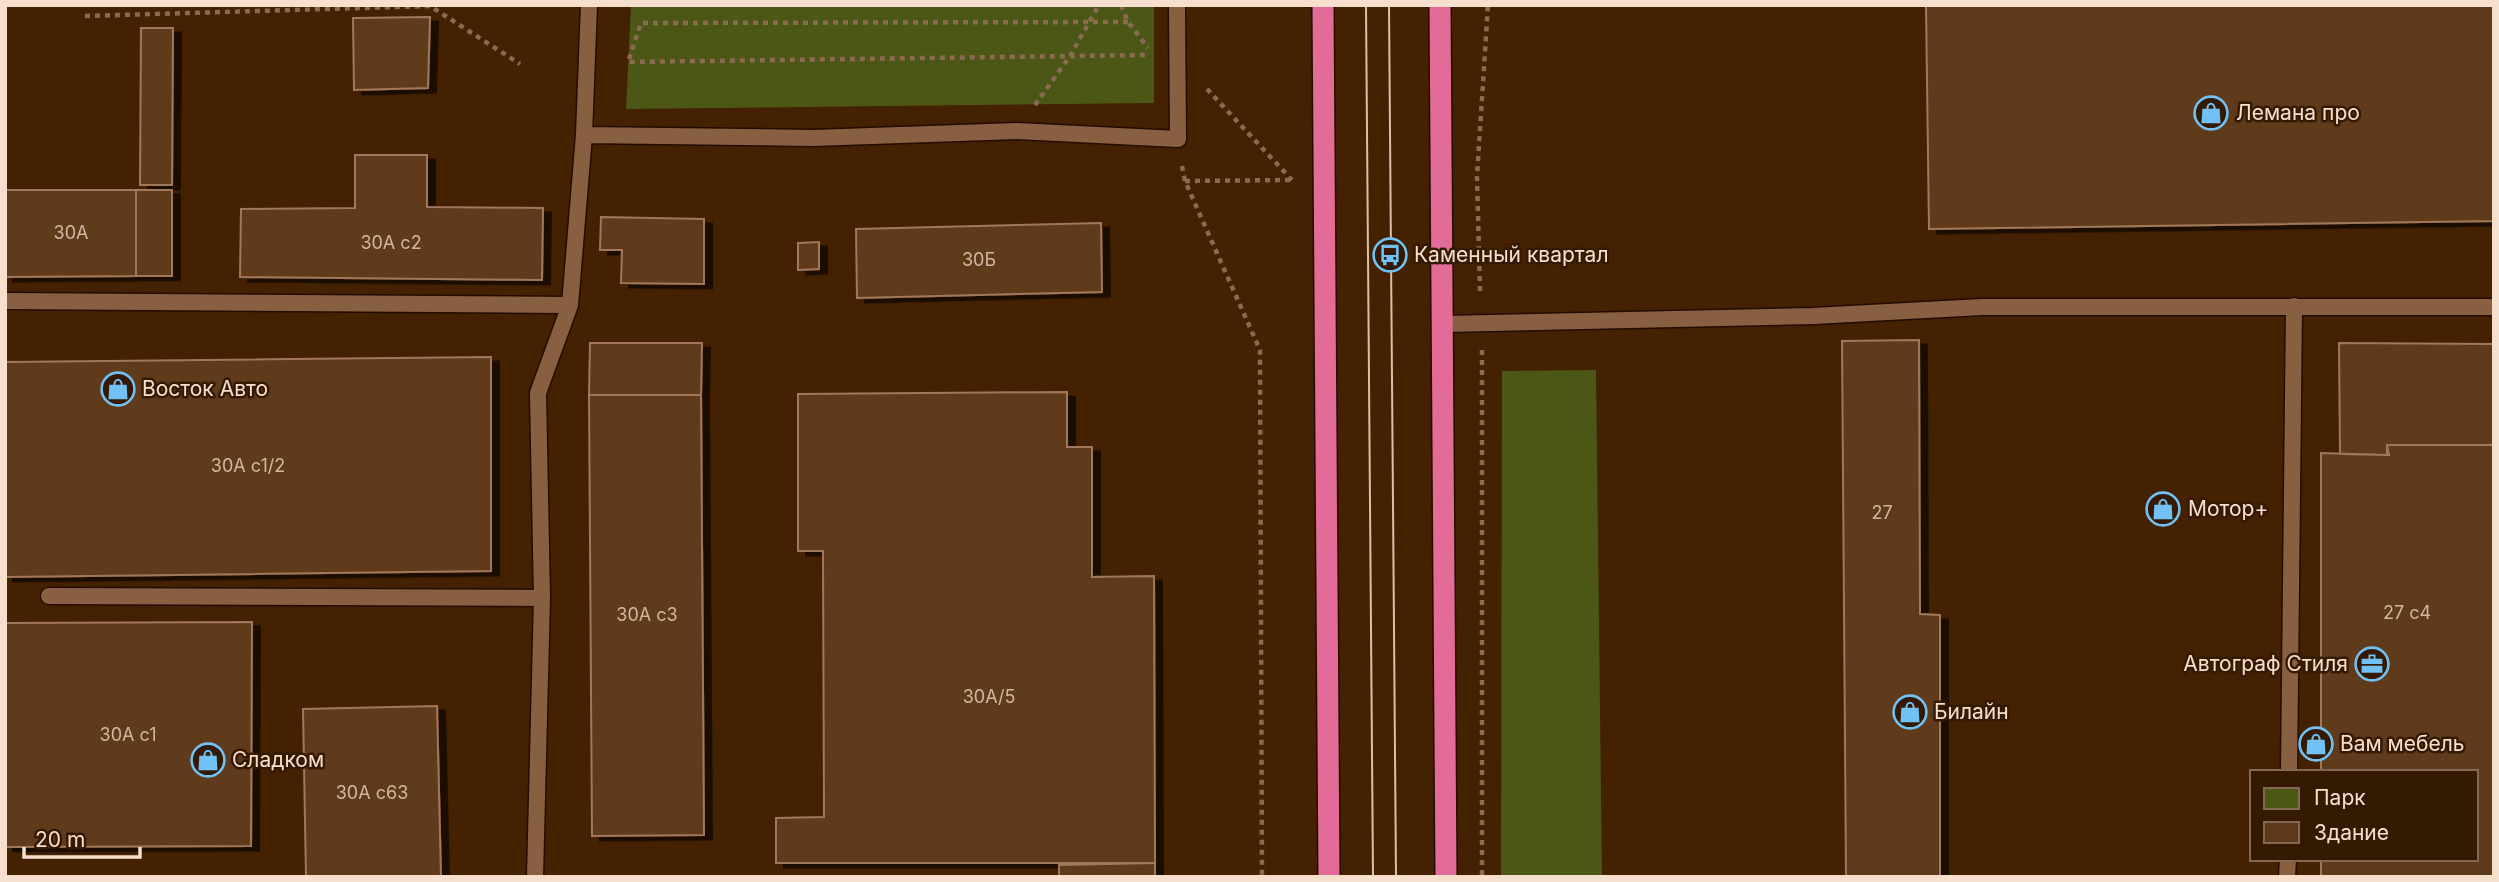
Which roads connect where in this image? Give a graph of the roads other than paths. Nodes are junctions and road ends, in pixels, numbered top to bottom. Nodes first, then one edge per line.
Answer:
1 (590, 5) edge
2 (1178, 5) edge
3 (1323, 5) edge
4 (1440, 5) edge
5 (584, 135) junction
6 (5, 301) edge
7 (570, 305) junction
8 (2294, 306) junction
9 (2494, 307) edge
10 (1443, 324) junction
11 (49, 596) dead end
12 (542, 598) junction
13 (2289, 770) edge
14 (535, 877) edge
15 (1329, 877) edge
16 (1446, 877) edge

1 - 5 lane
2 - 5 lane
3 - 15 highway
4 - 10 highway
5 - 7 lane
6 - 7 lane
7 - 12 lane
8 - 9 lane
8 - 10 lane
8 - 13 lane
10 - 16 highway
11 - 12 lane
12 - 14 lane

